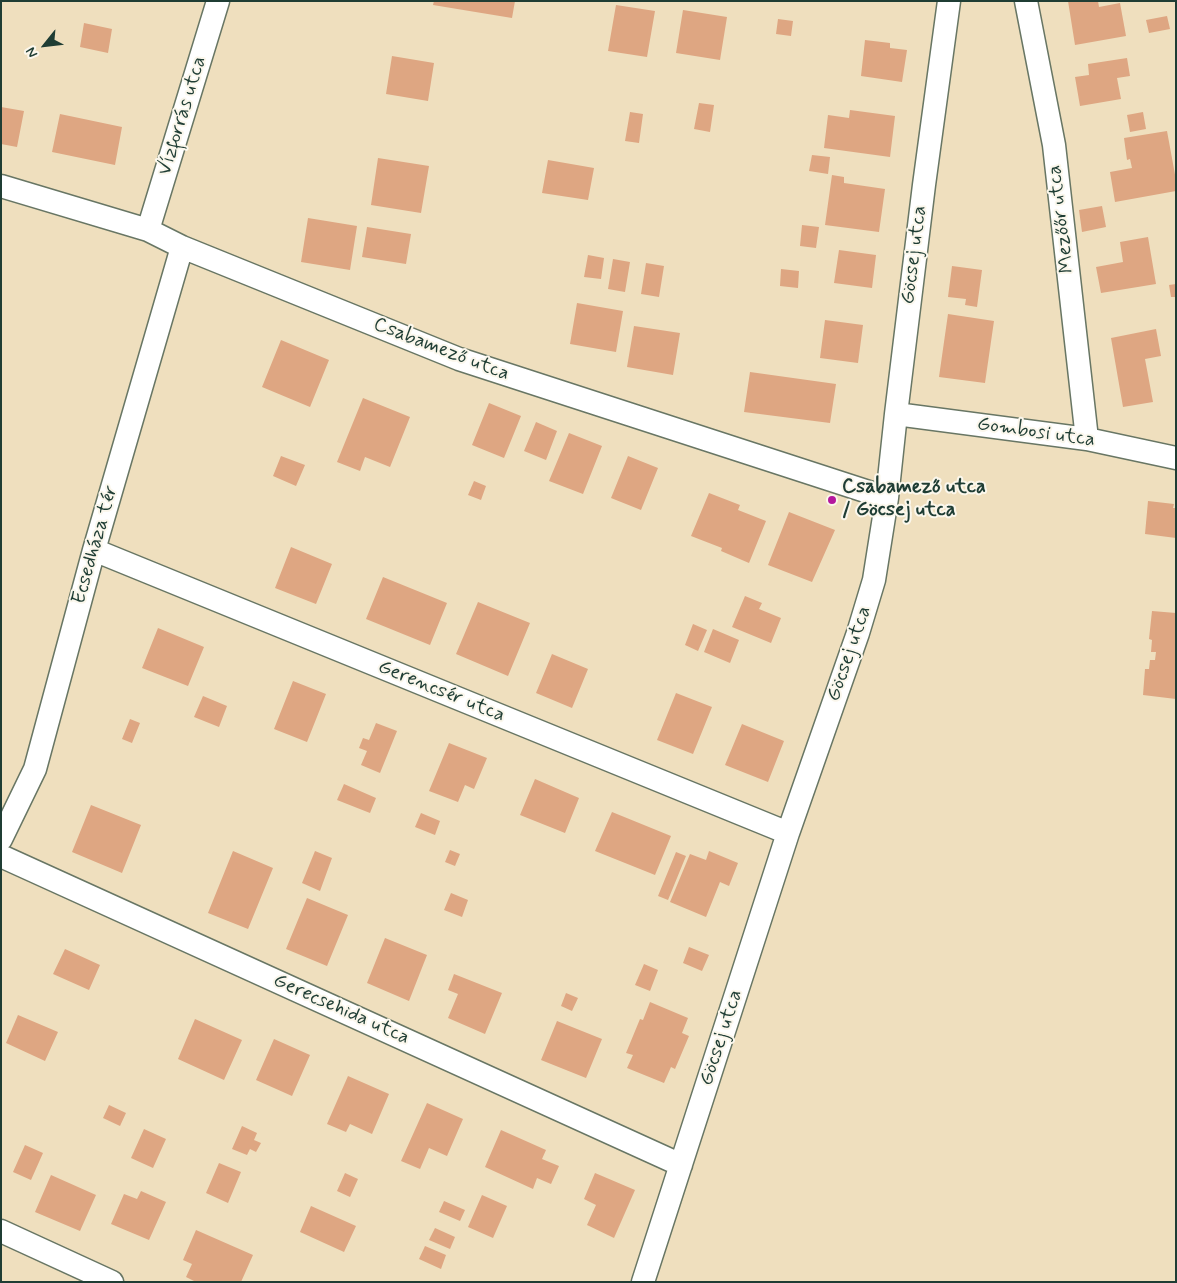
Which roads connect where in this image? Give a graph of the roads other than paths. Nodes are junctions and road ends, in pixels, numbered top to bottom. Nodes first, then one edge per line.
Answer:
1 (218, 1) edge
2 (949, 1) edge
3 (1026, 1) edge
4 (1, 186) edge
5 (148, 230) junction
6 (182, 247) junction
7 (896, 414) junction
8 (1087, 439) junction
9 (1176, 458) edge
10 (887, 498) junction
11 (94, 550) junction
12 (788, 833) junction
13 (1, 840) edge
14 (1, 856) edge
15 (681, 1165) junction
16 (1, 1231) edge
17 (112, 1282) edge
18 (642, 1282) edge

1 - 5 street, Vízforrás utca
2 - 7 street, Göcsej utca
3 - 8 street, Mezőőr utca
4 - 5 street, Csabamező utca
5 - 6 street, Csabamező utca
6 - 10 street, Csabamező utca
6 - 11 street, Ecsedháza tér
7 - 8 street, Gombosi utca
7 - 10 street, Göcsej utca
8 - 9 street, Gombosi utca
10 - 12 street, Göcsej utca
11 - 12 street, Gerencsér utca
11 - 13 street, Ecsedháza tér
12 - 15 street, Göcsej utca
14 - 15 street, Gerecsehida utca
15 - 18 street, Göcsej utca
16 - 17 street

